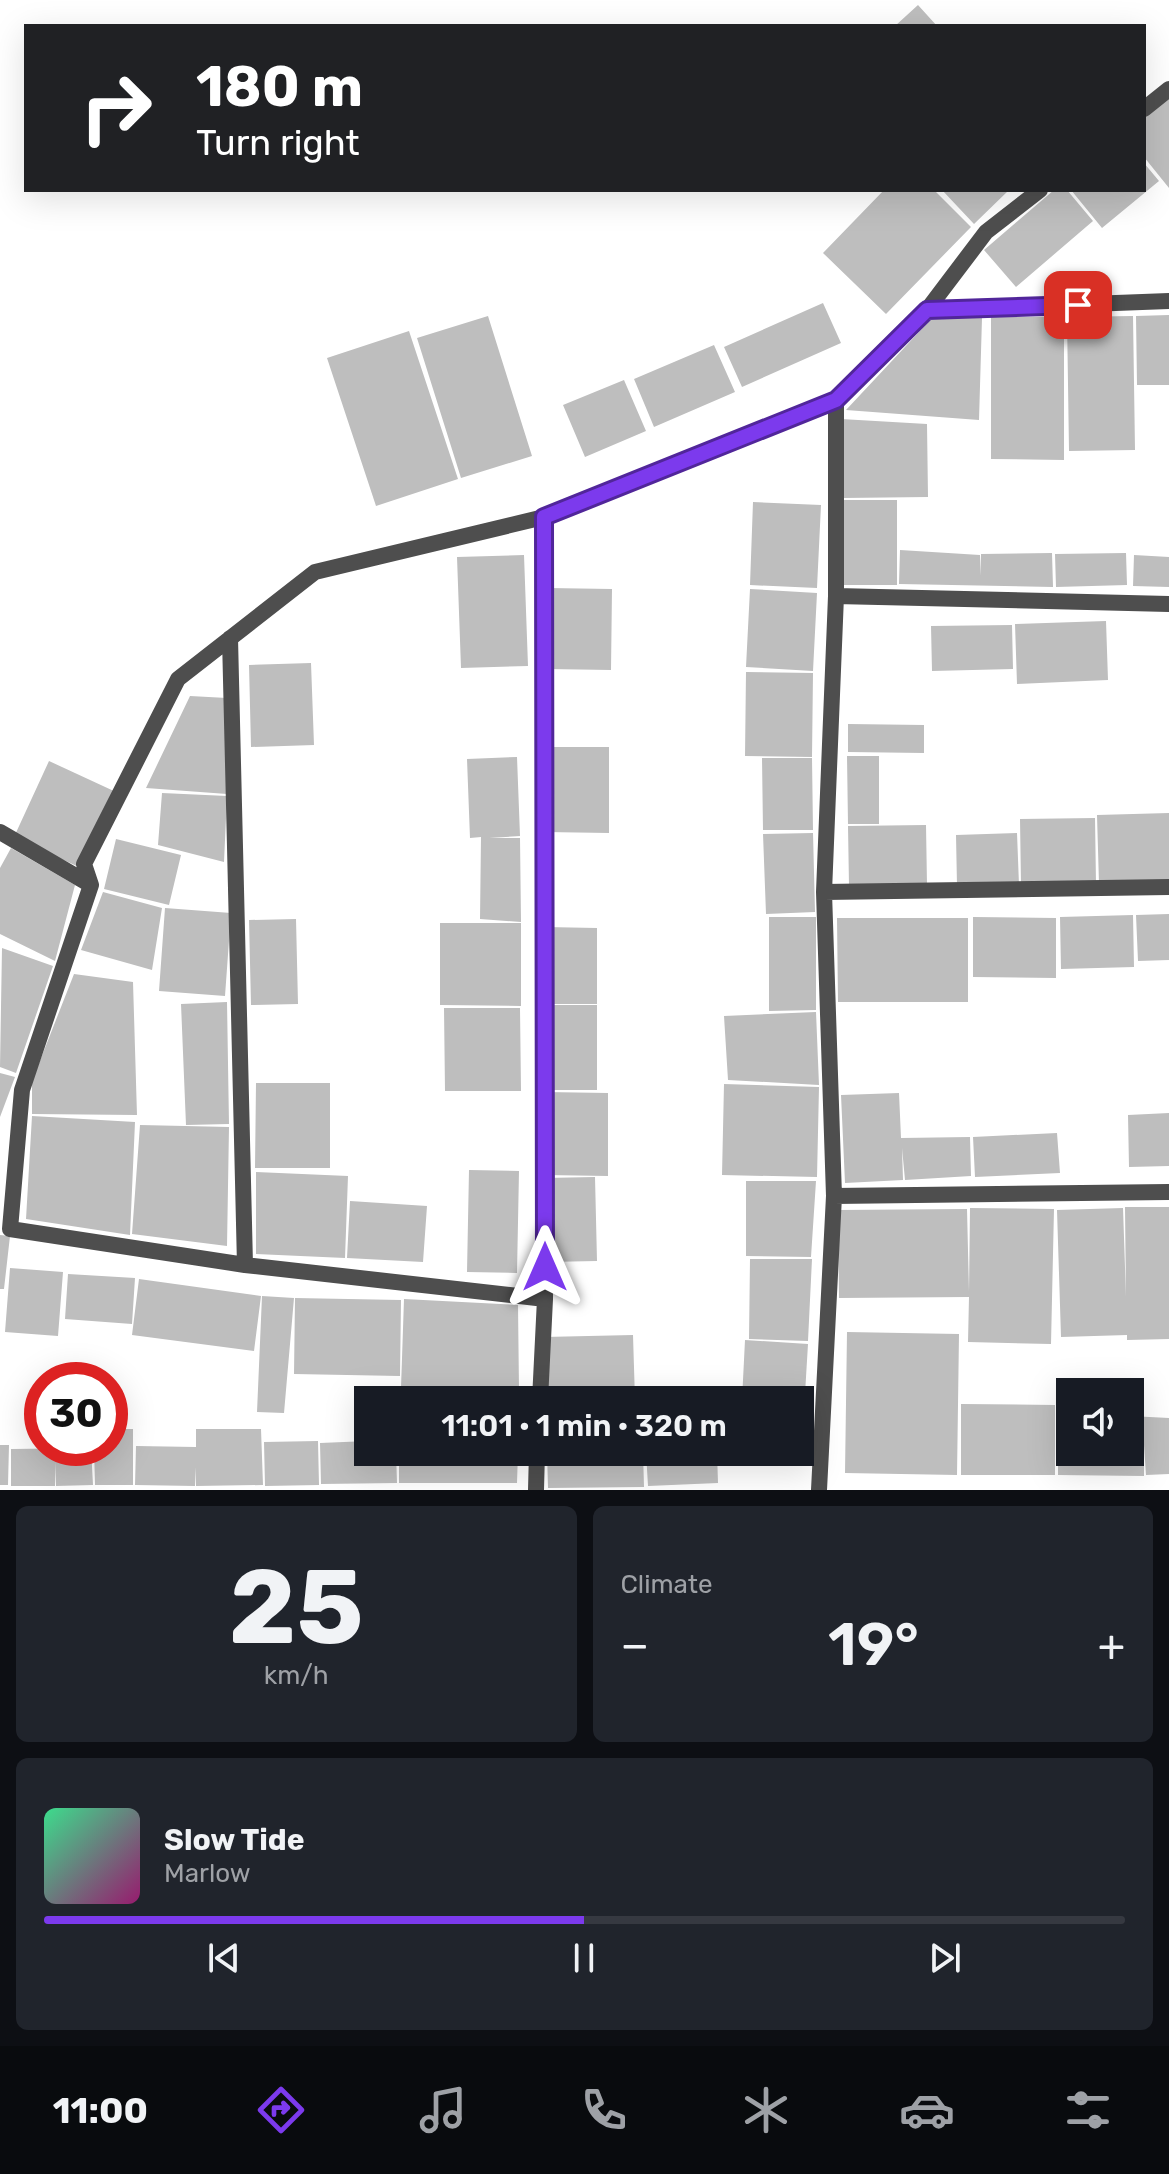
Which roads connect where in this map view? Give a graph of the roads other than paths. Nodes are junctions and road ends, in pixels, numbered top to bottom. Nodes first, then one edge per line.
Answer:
1 (1169, 89) edge
2 (1146, 107) edge
3 (1037, 192) edge
4 (1169, 301) edge
5 (927, 310) junction
6 (836, 400) junction
7 (544, 517) junction
8 (836, 596) junction
9 (1169, 604) edge
10 (230, 638) junction
11 (0, 832) edge
12 (91, 885) junction
13 (1169, 887) edge
14 (824, 892) junction
15 (1169, 1192) edge
16 (834, 1196) junction
17 (245, 1265) junction
18 (545, 1299) junction
19 (541, 1386) edge
20 (537, 1466) edge
21 (536, 1490) edge
22 (819, 1490) edge

1 - 2 street
3 - 5 street
4 - 5 street
5 - 6 street
6 - 7 street
6 - 8 street
7 - 10 street
7 - 18 street
8 - 9 street
8 - 14 street
10 - 12 street
10 - 17 street
11 - 12 street
12 - 17 street
13 - 14 street
14 - 16 street
15 - 16 street
16 - 22 street
17 - 18 street
18 - 19 street
20 - 21 street

